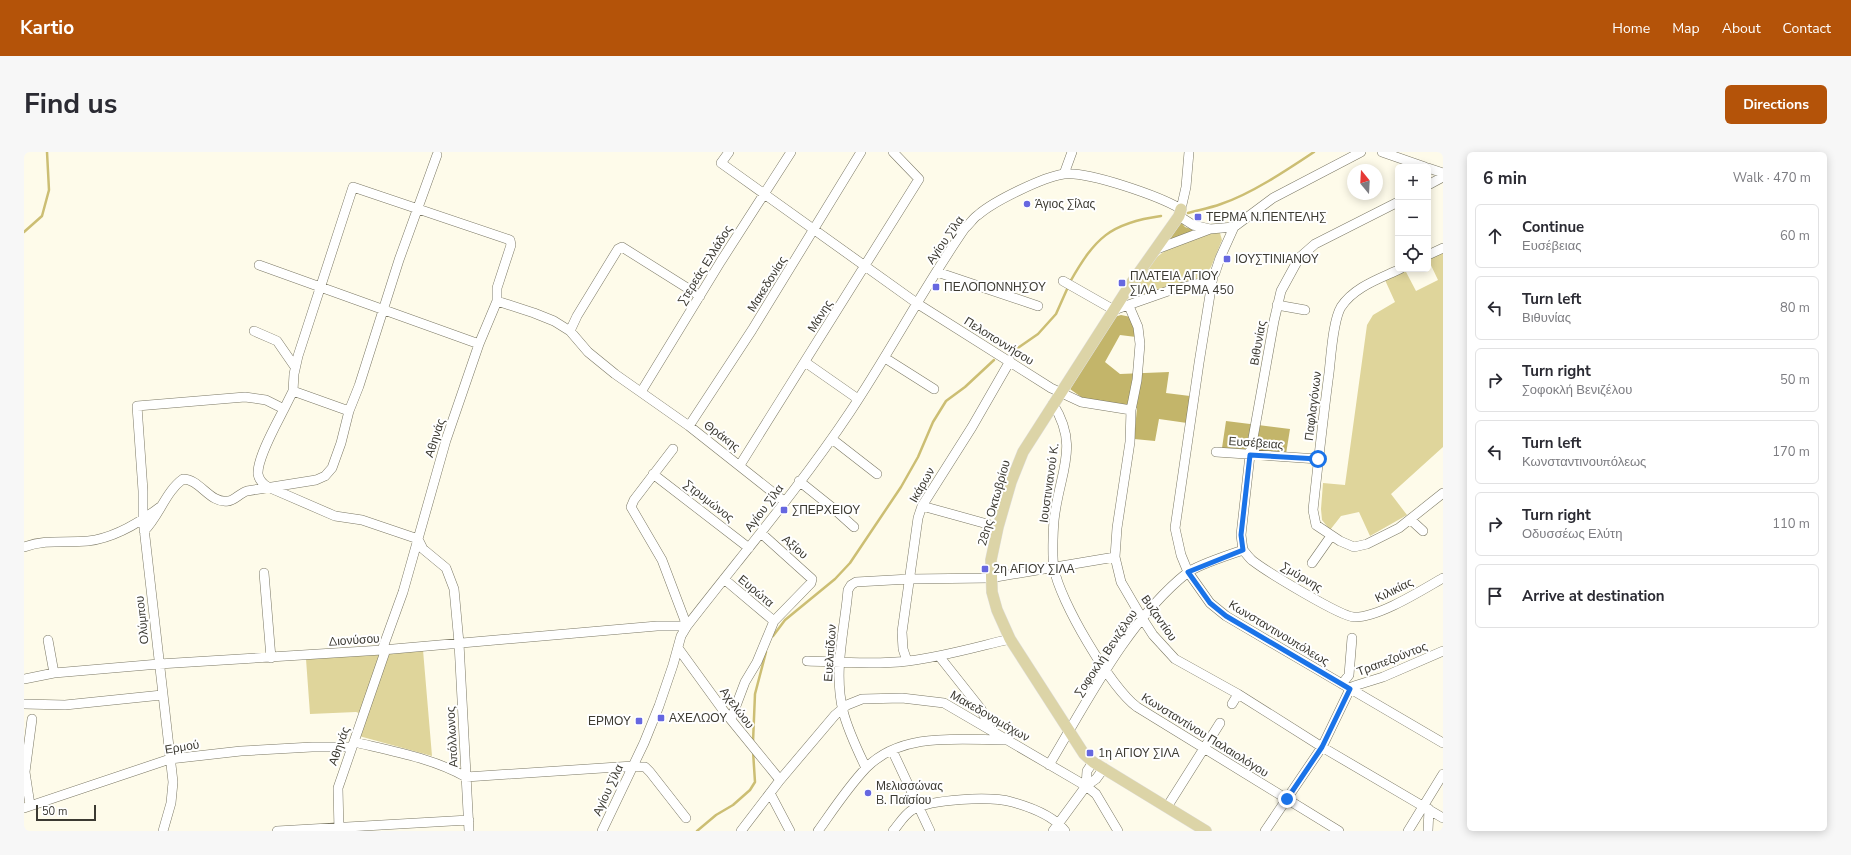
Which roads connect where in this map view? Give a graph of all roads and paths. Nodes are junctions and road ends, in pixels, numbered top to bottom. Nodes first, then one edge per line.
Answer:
1 (729, 152) edge
2 (791, 152) edge
3 (861, 152) edge
4 (893, 152) edge
5 (1072, 152) edge
6 (1189, 152) edge
7 (1361, 152) edge
8 (1382, 152) edge
9 (436, 155) dead end
10 (1416, 164) edge
11 (1431, 169) edge
12 (1443, 173) edge
13 (1064, 174) junction
14 (1443, 177) edge
15 (1431, 183) edge
16 (765, 194) junction
17 (1395, 204) edge
18 (418, 209) junction
19 (1180, 212) junction
20 (1234, 227) junction
21 (1210, 229) junction
22 (814, 230) junction
23 (1443, 248) edge
24 (1156, 249) junction
25 (1431, 254) edge
26 (259, 265) dead end
27 (866, 266) junction
28 (1395, 271) edge
29 (937, 272) junction
30 (1213, 276) junction
31 (1064, 280) dead end
32 (321, 287) junction
33 (700, 296) junction
34 (497, 301) junction
35 (918, 304) junction
36 (1277, 305) junction
37 (1038, 306) dead end
38 (1129, 306) junction
39 (382, 310) junction
40 (1114, 310) junction
41 (1305, 310) dead end
42 (254, 331) dead end
43 (570, 331) junction
44 (479, 344) junction
45 (885, 358) junction
46 (1010, 361) junction
47 (805, 362) junction
48 (295, 367) junction
49 (934, 389) dead end
50 (293, 391) junction
51 (642, 392) junction
52 (1062, 392) junction
53 (858, 399) junction
54 (1053, 404) junction
55 (284, 409) junction
56 (1131, 410) junction
57 (349, 411) junction
58 (689, 426) junction
59 (832, 439) junction
60 (673, 449) dead end
61 (1216, 452) dead end
62 (1250, 455) junction
63 (1318, 459) junction
64 (740, 465) junction
65 (653, 474) junction
66 (877, 474) dead end
67 (799, 481) junction
68 (268, 487) junction
69 (1443, 493) edge
70 (785, 502) junction
71 (162, 505) junction
72 (922, 506) junction
73 (143, 519) junction
74 (1411, 520) junction
75 (854, 527) dead end
76 (998, 527) junction
77 (144, 531) junction
78 (1422, 531) dead end
79 (760, 533) junction
80 (1331, 536) junction
81 (418, 539) junction
82 (24, 547) edge
83 (749, 548) junction
84 (1243, 550) junction
85 (1115, 557) junction
86 (1312, 563) dead end
87 (1054, 568) junction
88 (1188, 572) junction
89 (264, 573) dead end
90 (990, 578) junction
91 (1443, 578) edge
92 (724, 579) junction
93 (910, 579) junction
94 (1354, 617) joint
95 (1142, 618) junction
96 (774, 621) junction
97 (686, 626) junction
98 (1352, 638) dead end
99 (1010, 639) junction
100 (48, 640) dead end
101 (459, 643) junction
102 (678, 648) junction
103 (384, 650) junction
104 (1443, 651) edge
105 (939, 656) junction
106 (272, 658) junction
107 (807, 661) dead end
108 (907, 661) junction
109 (841, 662) junction
110 (159, 664) junction
111 (1106, 672) junction
112 (54, 673) junction
113 (24, 678) edge
114 (1346, 687) junction
115 (1238, 694) junction
116 (162, 695) junction
117 (24, 704) edge
118 (1232, 704) dead end
119 (842, 709) junction
120 (32, 719) dead end
121 (731, 719) junction
122 (1220, 723) dead end
123 (990, 728) junction
124 (1069, 732) junction
125 (1010, 740) junction
126 (1443, 743) edge
127 (353, 744) junction
128 (1322, 747) junction
129 (1204, 748) junction
130 (892, 750) junction
131 (170, 759) junction
132 (1093, 762) junction
133 (1049, 765) junction
134 (633, 766) junction
135 (866, 768) junction
136 (1104, 768) junction
137 (1443, 774) edge
138 (466, 777) junction
139 (780, 780) junction
140 (1086, 786) junction
141 (770, 793) junction
142 (1287, 799) junction
143 (27, 806) edge
144 (919, 807) junction
145 (1167, 807) junction
146 (1426, 808) junction
147 (686, 818) dead end
148 (1443, 818) edge
149 (469, 820) junction
150 (1058, 822) junction
151 (339, 829) edge
152 (163, 831) edge
153 (277, 831) edge
154 (469, 831) edge
155 (602, 831) edge
156 (741, 831) edge
157 (790, 831) edge
158 (818, 831) edge
159 (893, 831) edge
160 (930, 831) edge
161 (1053, 831) edge
162 (1065, 831) edge
163 (1118, 831) edge
164 (1206, 831) edge
165 (1265, 831) edge
166 (1339, 831) edge
167 (1408, 831) edge
168 (1428, 831) edge

1 - 16 street, Πελοποννήσου
2 - 16 street, Στερεάς Ελλάδος
3 - 22 street, Μακεδονίας
4 - 27 street, Μάνης
5 - 13 street
6 - 19 street
7 - 20 street
8 - 10 street
9 - 18 street
11 - 12 street
13 - 19 street
13 - 29 street, Αγίου Σίλα
14 - 15 street
16 - 22 street, Πελοποννήσου
16 - 33 street, Στερεάς Ελλάδος
17 - 36 street, Βιθυνίας
18 - 32 street
18 - 34 street, Αθηνάς
18 - 39 street
19 - 21 street
19 - 24 main road, 28ης Οκτωβρίου
20 - 21 street
20 - 30 street, Κωνσταντινουπόλεως
21 - 24 street
22 - 27 street, Πελοποννήσου
22 - 58 street, Μακεδονίας
23 - 25 street
24 - 40 main road, 28ης Οκτωβρίου
26 - 32 street
27 - 35 street, Πελοποννήσου
27 - 47 street, Μάνης
28 - 63 street, Παφλαγόνων
29 - 35 street, Αγίου Σίλα
29 - 37 street
30 - 38 street
30 - 88 street, Κωνσταντινουπόλεως
31 - 40 street
32 - 39 street
32 - 48 street
33 - 43 street
33 - 51 street, Στερεάς Ελλάδος
34 - 43 street, Θράκης
34 - 44 street, Αθηνάς
35 - 45 street, Αγίου Σίλα
35 - 46 street, Πελοποννήσου
36 - 41 street
36 - 62 street, Βιθυνίας
38 - 40 street
38 - 56 street, Βυζαντίου
39 - 44 street
39 - 57 street
40 - 52 main road, 28ης Οκτωβρίου
42 - 48 street
43 - 51 street, Θράκης
44 - 81 street, Αθηνάς
45 - 49 street
45 - 53 street, Αγίου Σίλα
46 - 52 street, Πελοποννήσου
46 - 72 street, Ικάρων
47 - 53 street
47 - 64 street, Μάνης
48 - 50 street
50 - 55 street
50 - 57 street
51 - 58 street, Θράκης
52 - 54 main road, 28ης Οκτωβρίου
52 - 56 street, Πελοποννήσου
53 - 59 street, Αγίου Σίλα
54 - 76 main road, 28ης Οκτωβρίου
54 - 87 street, Ιουστινιανού Κ.
55 - 68 street
55 - 73 street, Ολύμπου
56 - 85 street, Βυζαντίου
57 - 68 street
58 - 64 street, Θράκης
59 - 66 street
59 - 67 street, Αγίου Σίλα
60 - 65 street
61 - 62 street, Ευσέβειας
62 - 63 street, Ευσέβειας
62 - 84 street, Βιθυνίας
63 - 80 street, Παφλαγόνων
64 - 70 street, Θράκης
65 - 83 street, Στρυμώνος
65 - 97 street
67 - 70 street, Αγίου Σίλα
67 - 75 street
68 - 71 street
68 - 81 street
69 - 74 street, Παφλαγόνων
70 - 79 street, Αγίου Σίλα
71 - 73 street
71 - 77 street
72 - 76 street
72 - 93 street, Ικάρων
73 - 77 street, Ολύμπου
73 - 82 street
74 - 78 street
74 - 80 street, Παφλαγόνων
76 - 90 main road, 28ης Οκτωβρίου
77 - 110 street, Ολύμπου
79 - 83 street, Αγίου Σίλα
79 - 96 street, Αξίου
80 - 86 street
81 - 101 street, Απόλλωνος
81 - 103 street, Αθηνάς
83 - 92 street, Αγίου Σίλα
84 - 88 street, Σοφοκλή Βενιζέλου
84 - 94 street, Σμύρνης
85 - 87 street, Ευελπίδων
85 - 95 street, Βυζαντίου
87 - 90 street, Ευελπίδων
87 - 111 street, Κωνσταντίνου Παλαιολόγου
88 - 95 street, Σοφοκλή Βενιζέλου
88 - 114 street, Κωνσταντινουπόλεως
89 - 106 street
90 - 93 street, Ευελπίδων
90 - 99 main road, 28ης Οκτωβρίου
91 - 94 street, Κιλικίας
92 - 96 street, Ευρώτα
92 - 97 street, Αγίου Σίλα
93 - 108 street, Ικάρων
93 - 109 street, Ευελπίδων
95 - 111 street, Σοφοκλή Βενιζέλου
95 - 115 street, Βυζαντίου
96 - 121 street
97 - 101 street, Διονύσου
97 - 102 street, Αγίου Σίλα
98 - 114 street
99 - 105 street
99 - 124 main road, 28ης Οκτωβρίου
100 - 112 street
101 - 103 street, Διονύσου
101 - 138 street, Απόλλωνος
102 - 121 street, Αχελώου
102 - 134 street, Αγίου Σίλα
103 - 106 street, Διονύσου
103 - 127 street, Αθηνάς
104 - 114 street, Τραπεζούντος
105 - 108 street
105 - 123 street
106 - 110 street, Διονύσου
107 - 109 street
108 - 109 street
109 - 119 street, Ευελπίδων
110 - 112 street, Διονύσου
110 - 116 street, Ολύμπου
111 - 124 street, Σοφοκλή Βενιζέλου
111 - 129 street, Κωνσταντίνου Παλαιολόγου
112 - 113 street, Διονύσου
114 - 126 street, Κωνσταντινουπόλεως
114 - 128 street
115 - 118 street
115 - 128 street, Βυζαντίου
116 - 117 street
116 - 131 street, Ολύμπου
119 - 123 street, Μακεδονομάχων
119 - 135 street, Ευελπίδων
119 - 139 street, Μακεδονομάχων
120 - 143 street
121 - 139 street, Αχελώου
122 - 129 street
123 - 125 street, Μακεδονομάχων
124 - 132 main road, 28ης Οκτωβρίου
124 - 133 street, Σοφοκλή Βενιζέλου
125 - 130 street
125 - 133 street, Μακεδονομάχων
127 - 131 street, Ερμού
127 - 138 street, Ερμού
127 - 151 street, Αθηνάς
128 - 142 street
128 - 146 street, Βυζαντίου
129 - 142 street, Κωνσταντίνου Παλαιολόγου
129 - 145 street
130 - 135 street
130 - 144 street
131 - 143 street, Ερμού
131 - 152 street, Ολύμπου
132 - 136 main road, 28ης Οκτωβρίου
132 - 140 street
133 - 140 street, Μακεδονομάχων
134 - 138 street
134 - 147 street
134 - 155 street, Αγίου Σίλα
135 - 158 street
136 - 140 street
136 - 145 main road, 28ης Οκτωβρίου
137 - 146 street
138 - 149 street, Απόλλωνος
139 - 141 street, Μακεδονομάχων
140 - 150 street
140 - 163 street, Μακεδονομάχων
141 - 156 street, Μακεδονομάχων
141 - 157 street
142 - 165 street
142 - 166 street, Κωνσταντίνου Παλαιολόγου
144 - 150 street
144 - 159 street
144 - 160 street
145 - 164 main road, 28ης Οκτωβρίου
146 - 148 street, Βυζαντίου
146 - 167 street
146 - 168 street
149 - 151 street
149 - 154 street, Απόλλωνος
150 - 161 street
150 - 162 street
151 - 153 street

